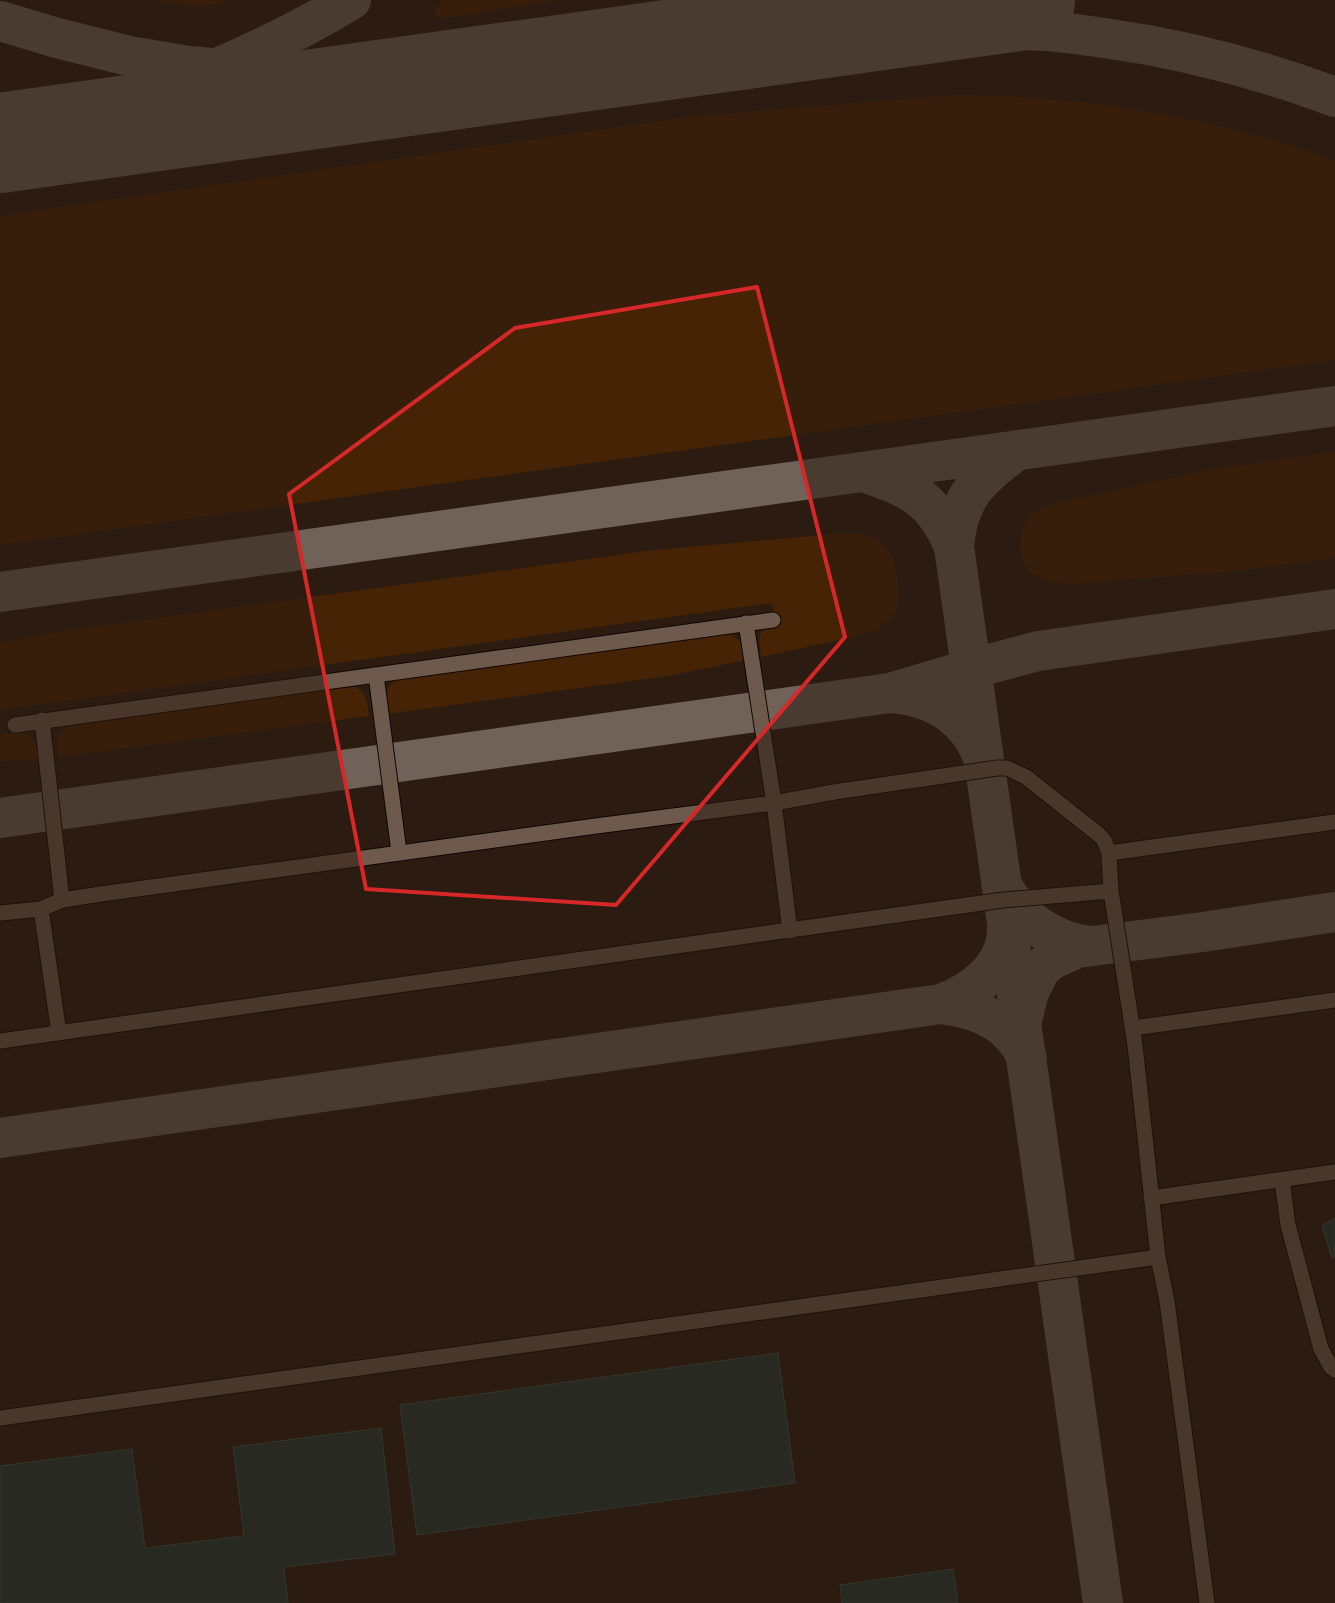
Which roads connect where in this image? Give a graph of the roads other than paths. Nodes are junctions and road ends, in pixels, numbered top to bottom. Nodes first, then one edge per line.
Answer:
1 (774, 620) dead end
2 (746, 623) junction
3 (376, 675) junction
4 (42, 720) junction
5 (15, 725) dead end
6 (774, 804) junction
7 (1335, 822) edge
8 (399, 852) junction
9 (1108, 853) junction
10 (1112, 891) junction
11 (62, 900) junction
12 (41, 909) junction
13 (0, 913) edge
14 (790, 931) junction
15 (1335, 1000) edge
16 (1133, 1028) junction
17 (59, 1033) junction
18 (0, 1041) edge
19 (1335, 1172) edge
20 (1282, 1180) junction
21 (1151, 1198) junction
22 (1158, 1257) junction
23 (1335, 1370) edge
24 (0, 1418) edge
25 (1207, 1603) edge

1 - 2 lane
2 - 3 lane
2 - 6 lane
3 - 4 lane
3 - 8 lane
4 - 5 lane
4 - 11 lane
6 - 8 lane
6 - 9 lane
6 - 14 lane
7 - 9 lane
8 - 11 lane
9 - 10 lane
10 - 14 lane
10 - 16 lane
11 - 12 lane
12 - 13 lane
12 - 17 lane
14 - 17 lane
15 - 16 lane
16 - 21 lane
17 - 18 lane
19 - 20 lane
20 - 21 lane
20 - 23 lane
21 - 22 lane
22 - 24 lane
22 - 25 lane

